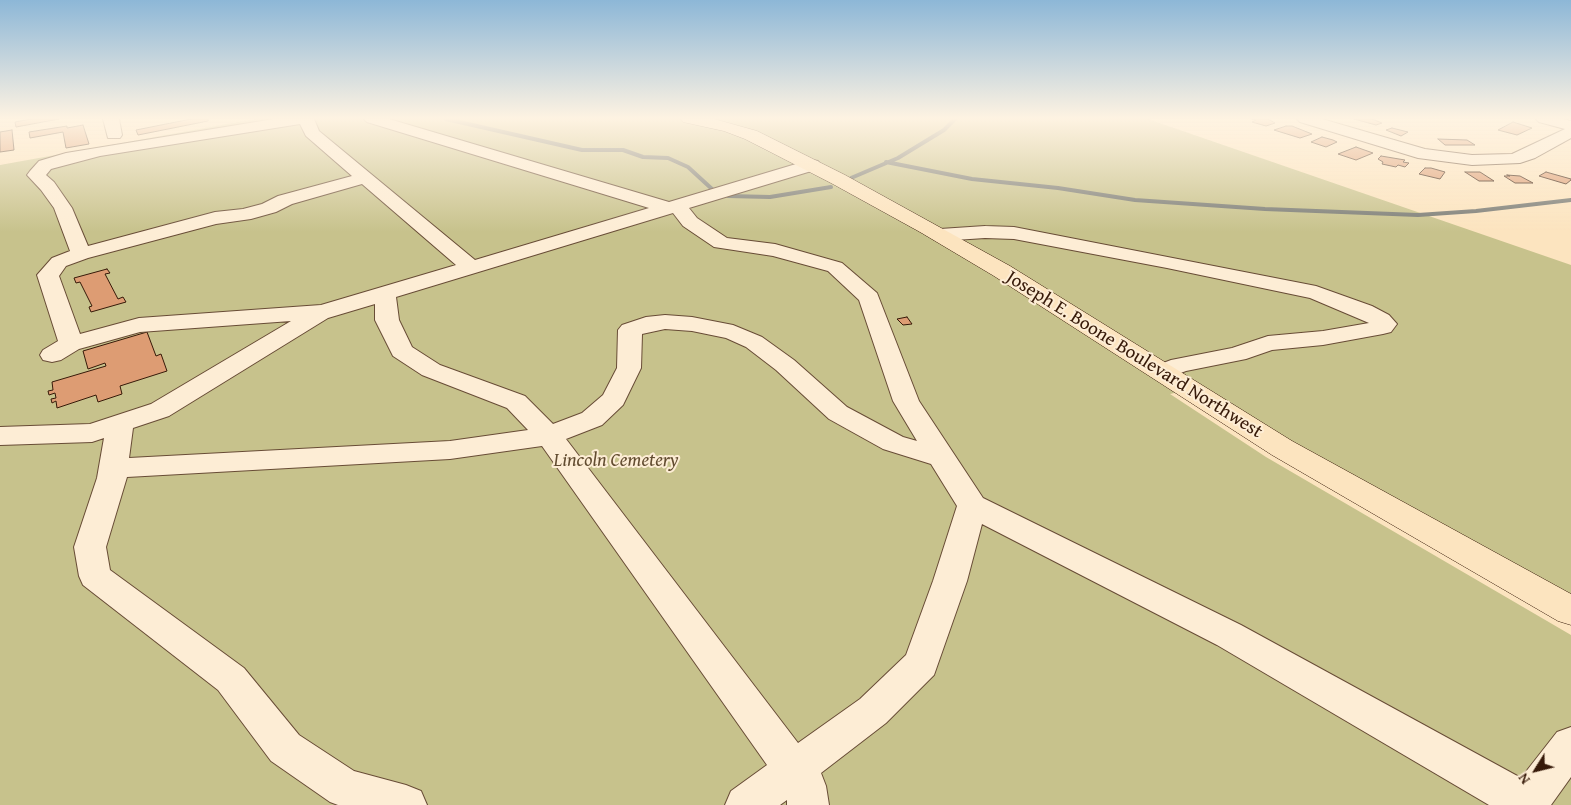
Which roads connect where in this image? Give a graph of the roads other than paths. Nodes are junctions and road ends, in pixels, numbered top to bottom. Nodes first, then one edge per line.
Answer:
1 (73, 157) edge
2 (341, 157) edge
3 (500, 157) edge
4 (795, 157) edge
5 (1445, 157) edge
6 (1521, 157) edge
7 (812, 165) junction
8 (366, 178) junction
9 (673, 207) junction
10 (940, 235) junction
11 (81, 254) junction
12 (471, 267) junction
13 (385, 293) junction
14 (323, 312) junction
15 (1162, 372) junction
16 (120, 423) junction
17 (0, 436) edge
18 (549, 436) junction
19 (941, 457) junction
20 (114, 468) junction
21 (972, 506) junction
22 (1571, 611) edge
23 (1571, 745) edge
24 (807, 791) edge
25 (1527, 804) edge
26 (406, 805) edge
27 (746, 805) edge

1 - 11 street
2 - 8 street
3 - 9 street
4 - 7 main road, Joseph E. Boone Boulevard Northwest
5 - 6 street
7 - 9 street
7 - 10 main road, Joseph E. Boone Boulevard Northwest
8 - 11 street
8 - 12 street
9 - 12 street
9 - 19 street
10 - 15 main road, Joseph E. Boone Boulevard Northwest
10 - 15 street
11 - 14 street
12 - 13 street
13 - 14 street
13 - 18 street
14 - 16 street
15 - 22 main road, Joseph E. Boone Boulevard Northwest
16 - 17 street
16 - 20 street
18 - 19 street
18 - 20 street
18 - 24 street
19 - 21 street
20 - 26 street
21 - 24 street
21 - 25 street
23 - 25 street
24 - 27 street

